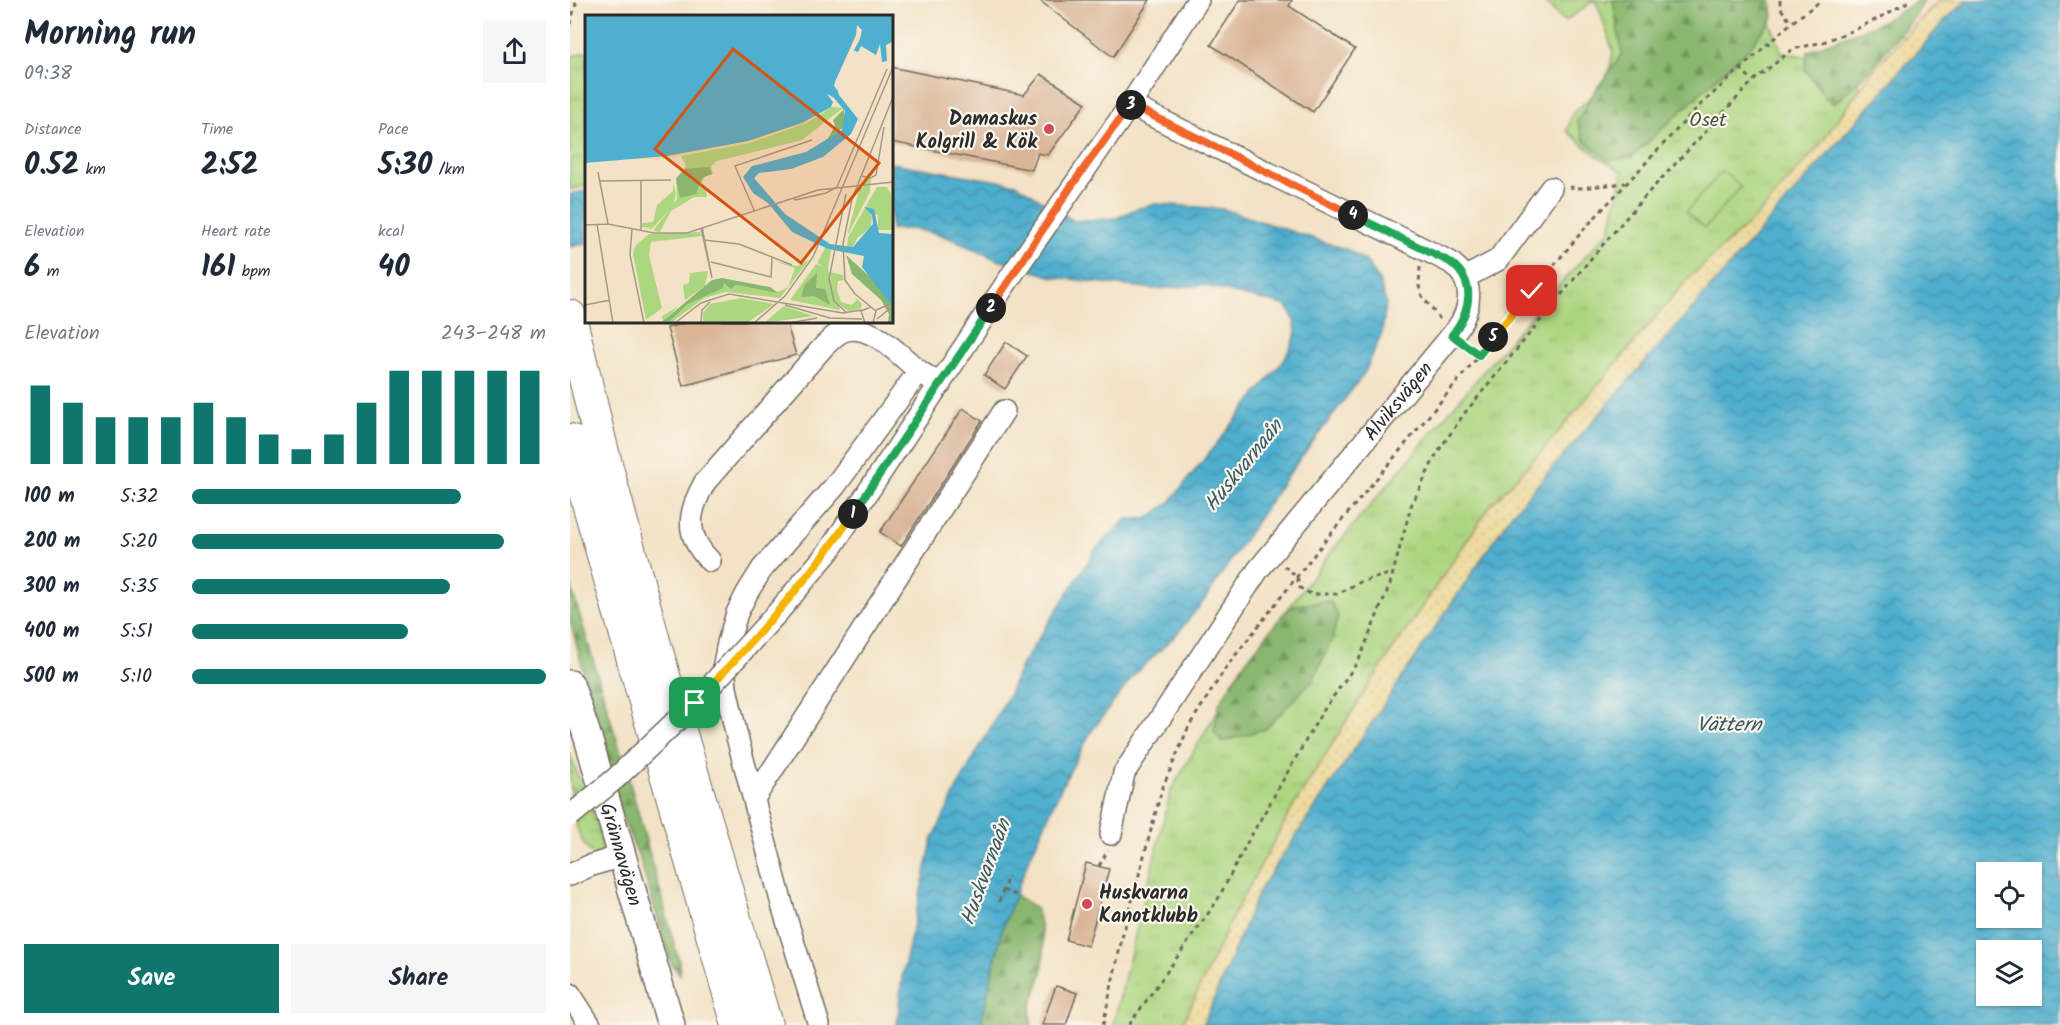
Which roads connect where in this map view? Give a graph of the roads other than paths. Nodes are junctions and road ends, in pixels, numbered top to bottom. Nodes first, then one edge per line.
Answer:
1 (1198, 0) edge
2 (1130, 105) junction
3 (1551, 188) road end
4 (1466, 277) junction
5 (570, 316) edge
6 (919, 371) junction
7 (940, 385) junction
8 (1004, 411) dead end
9 (570, 440) edge
10 (570, 513) edge
11 (710, 561) dead end
12 (638, 679) junction
13 (570, 684) edge
14 (755, 797) junction
15 (570, 816) edge
16 (1111, 834) dead end
17 (621, 856) junction
18 (570, 875) edge
19 (570, 994) edge
20 (590, 1025) edge
21 (671, 1025) edge
22 (738, 1025) edge
23 (766, 1025) edge
24 (819, 1025) edge

1 - 2 street
2 - 4 street
2 - 7 street
3 - 4 street
4 - 16 street, Alviksvägen
5 - 23 highway
6 - 7 street
6 - 11 street
6 - 14 street
7 - 15 street, bridge
8 - 14 street
9 - 12 highway
10 - 12 highway
12 - 22 highway
13 - 17 main road, Grännavägen
14 - 24 street
17 - 18 street
17 - 21 main road, Grännavägen
19 - 20 street

